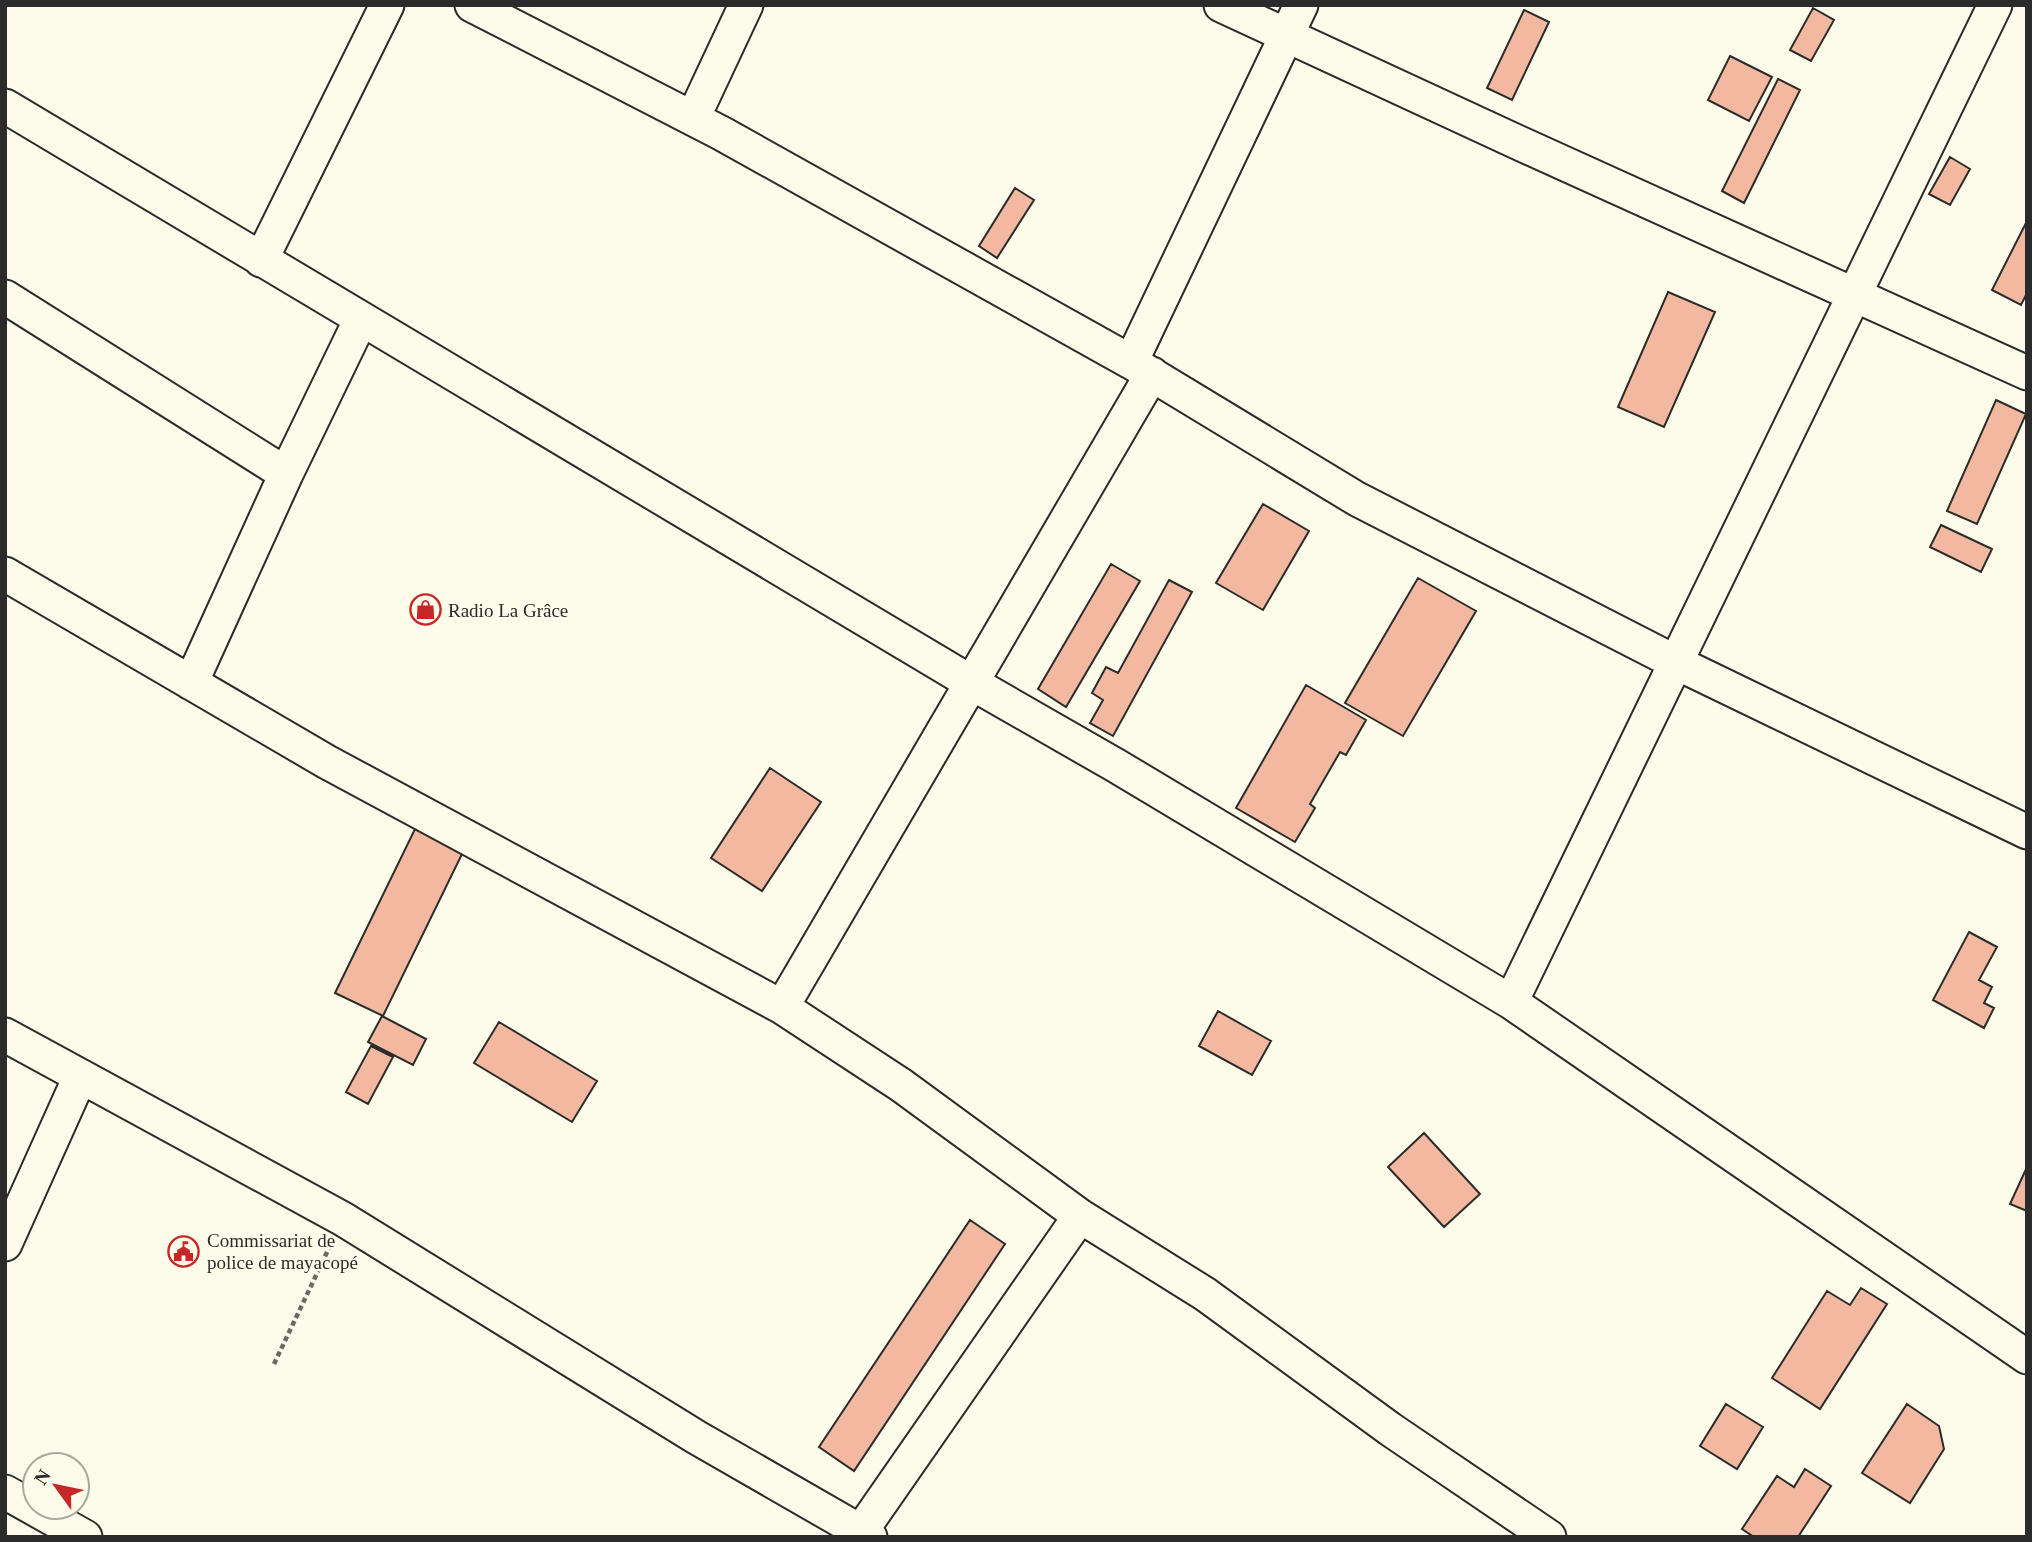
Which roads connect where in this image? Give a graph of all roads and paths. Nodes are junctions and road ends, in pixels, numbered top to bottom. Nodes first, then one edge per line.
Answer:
1 (387, 5) edge
2 (472, 5) edge
3 (746, 5) edge
4 (1221, 5) edge
5 (1301, 5) edge
6 (1995, 5) edge
7 (1287, 36) junction
8 (5, 106) edge
9 (693, 118) junction
10 (261, 260) junction
11 (1854, 293) junction
12 (5, 296) edge
13 (361, 319) junction
14 (1142, 368) junction
15 (2027, 373) edge
16 (286, 474) junction
17 (5, 573) edge
18 (1675, 662) junction
19 (191, 683) junction
20 (972, 683) junction
21 (2027, 832) edge
22 (1511, 1002) junction
23 (782, 1007) junction
24 (5, 1035) edge
25 (80, 1077) junction
26 (1080, 1216) junction
27 (343, 1219) junction
28 (5, 1244) edge
29 (2027, 1357) edge
30 (274, 1364) dead end
31 (5, 1492) edge
32 (862, 1535) edge
33 (85, 1537) edge
34 (1549, 1537) edge

1 - 10 street
2 - 9 street
3 - 9 street
4 - 7 street
5 - 7 street
6 - 11 street
7 - 11 street
7 - 14 street
8 - 10 street
9 - 14 street
10 - 13 street
11 - 15 street
11 - 18 street
12 - 16 street
13 - 16 street
13 - 20 street
14 - 18 street
14 - 20 street
16 - 19 street
17 - 19 street
18 - 21 street
18 - 22 street
19 - 23 street
20 - 22 street
20 - 23 street
22 - 29 street
23 - 26 street
24 - 25 street
25 - 27 street
25 - 28 street
26 - 32 street
26 - 34 street
27 - 30 path
27 - 32 street
31 - 33 street

